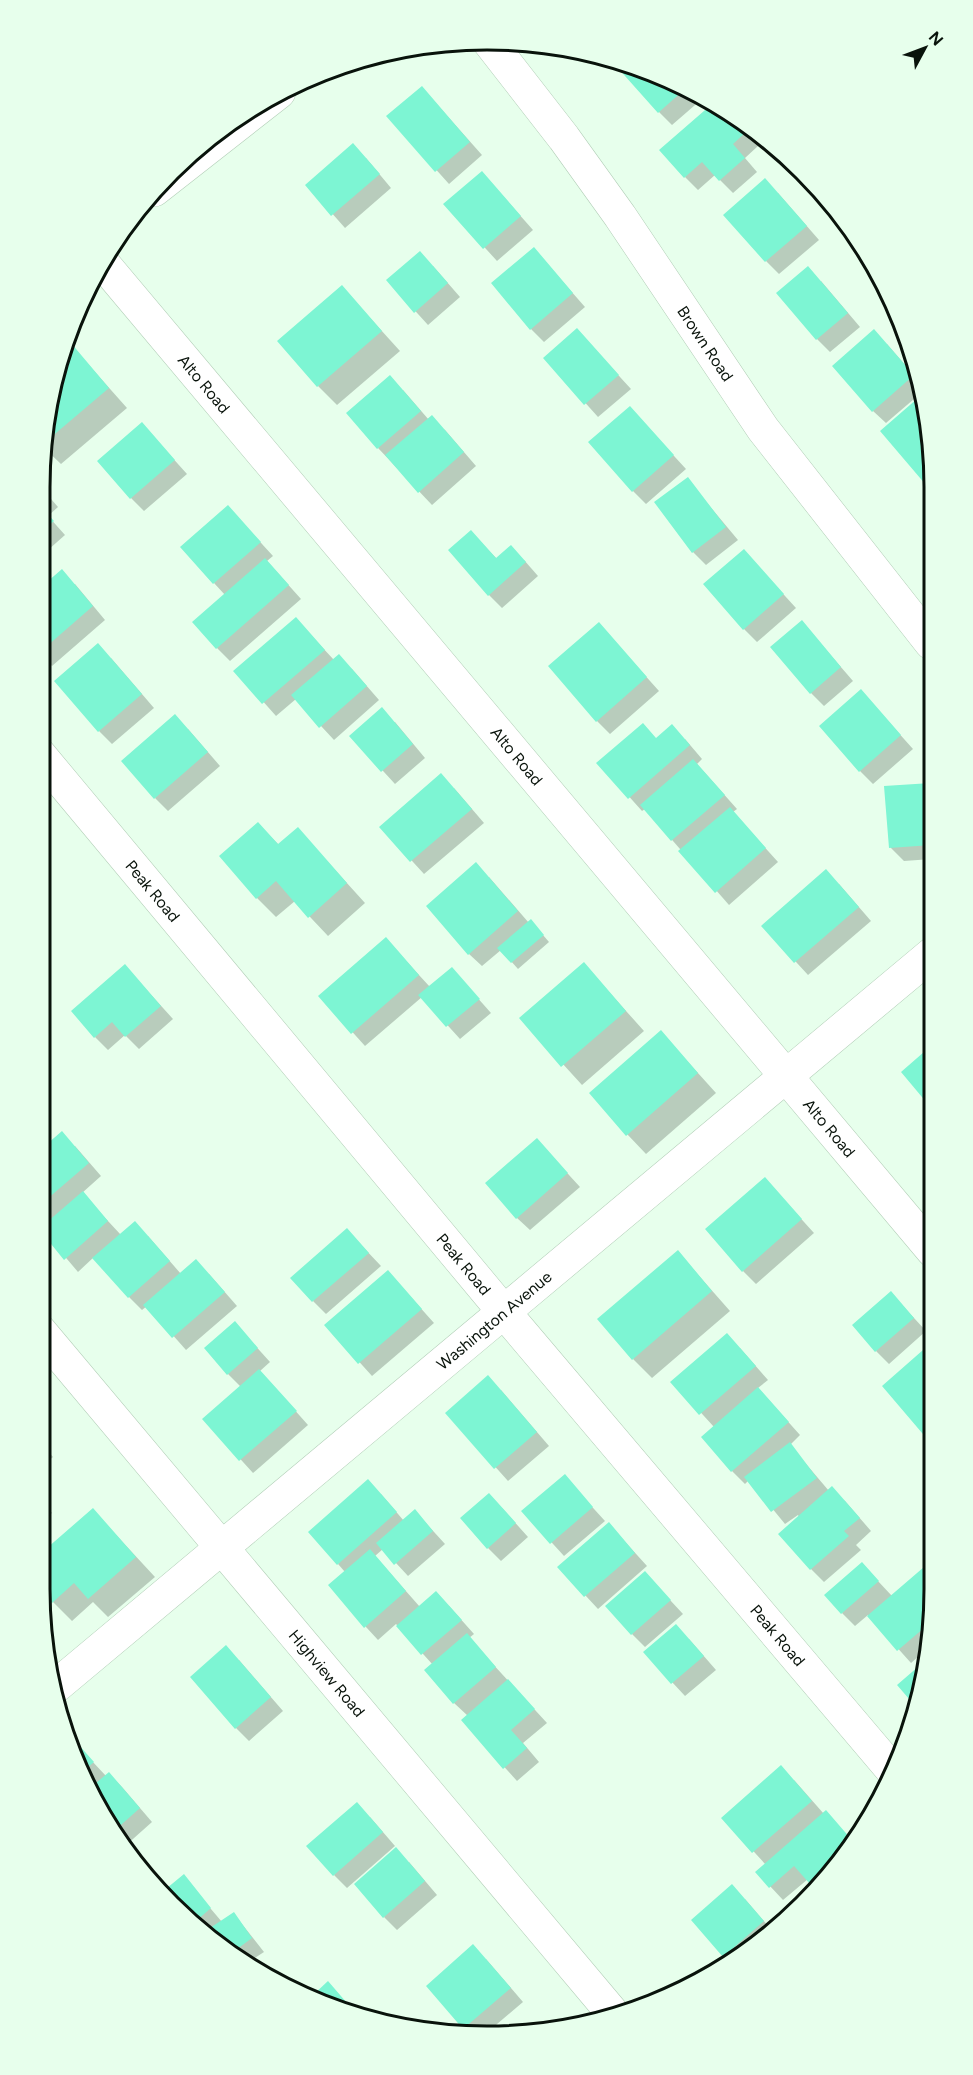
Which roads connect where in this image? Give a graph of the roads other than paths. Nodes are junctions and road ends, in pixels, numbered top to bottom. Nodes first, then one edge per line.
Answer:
1 (496, 50) edge
2 (108, 269) edge
3 (924, 634) edge
4 (50, 767) edge
5 (924, 961) edge
6 (785, 1075) junction
7 (924, 1240) edge
8 (504, 1312) junction
9 (50, 1343) edge
10 (222, 1548) junction
11 (60, 1683) edge
12 (887, 1763) edge
13 (608, 2008) edge

1 - 3 street, Brown Road
2 - 6 street, Alto Road
4 - 8 street, Peak Road
5 - 6 street, Washington Avenue
6 - 7 street, Alto Road
6 - 8 street, Washington Avenue
8 - 10 street, Washington Avenue
8 - 12 street, Peak Road
9 - 10 street, Highview Road
10 - 11 street, Washington Avenue
10 - 13 street, Highview Road

